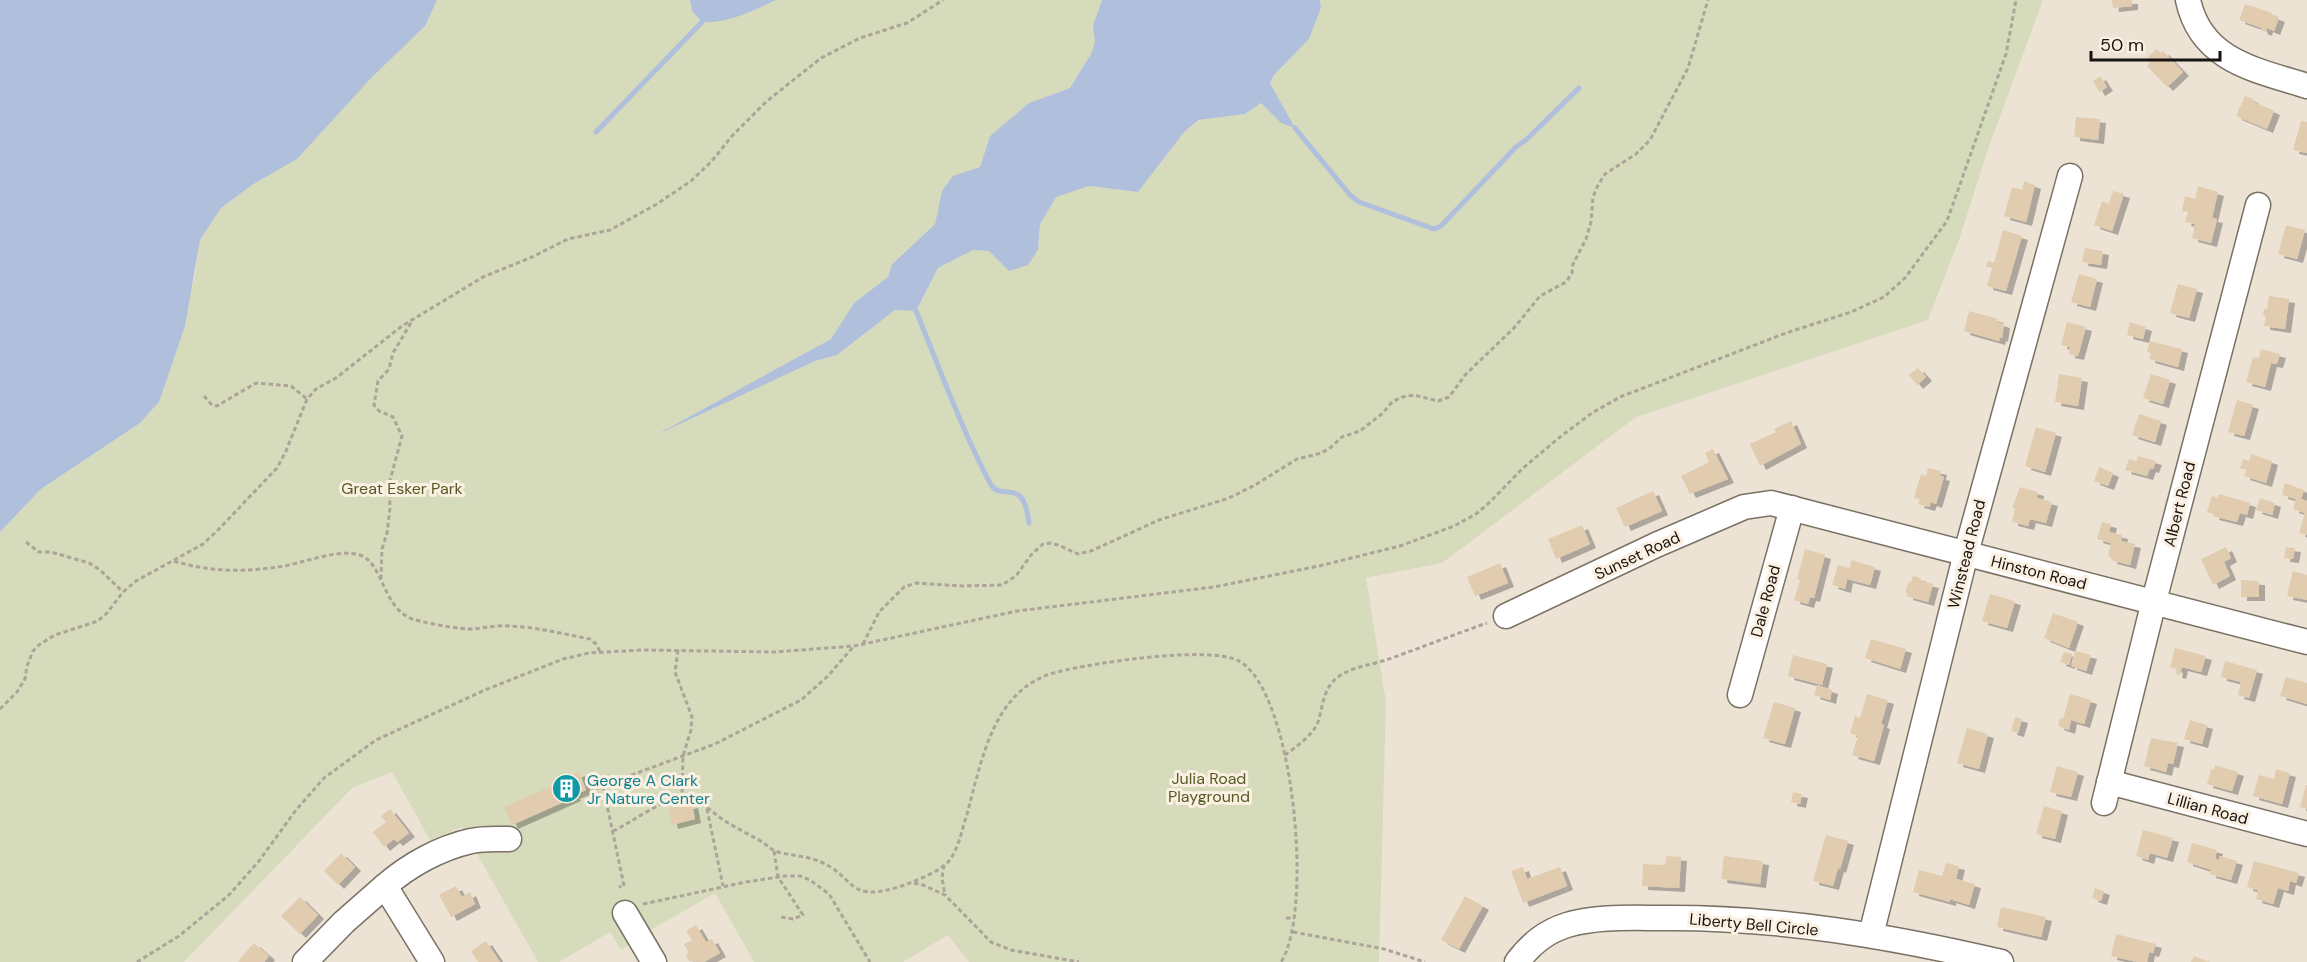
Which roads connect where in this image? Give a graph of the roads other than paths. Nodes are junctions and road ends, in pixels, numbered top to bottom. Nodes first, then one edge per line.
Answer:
1 (2188, 0) edge
2 (2307, 86) edge
3 (2070, 176) dead end
4 (2258, 205) dead end
5 (1781, 506) junction
6 (1966, 553) junction
7 (2154, 601) junction
8 (1506, 616) road end
9 (2307, 642) edge
10 (1740, 695) dead end
11 (2106, 793) joint
12 (2307, 834) edge
13 (509, 839) dead end
14 (385, 886) junction
15 (634, 909) road end
16 (1871, 935) junction
17 (305, 962) edge
18 (432, 962) edge
19 (654, 962) edge
20 (1517, 962) edge
21 (2001, 962) edge

1 - 2 street
3 - 6 street, Winstead Road
4 - 7 street, Albert Road
5 - 6 street, Hinston Road
5 - 8 street, Sunset Road
5 - 10 street, Dale Road
6 - 7 street, Hinston Road
6 - 16 street, Winstead Road
7 - 9 street, Hinston Road
7 - 11 street, Albert Road
11 - 12 street, Lillian Road
13 - 14 street
14 - 17 street
14 - 18 street
15 - 19 street
16 - 20 street, Liberty Bell Circle
16 - 21 street, Liberty Bell Circle

